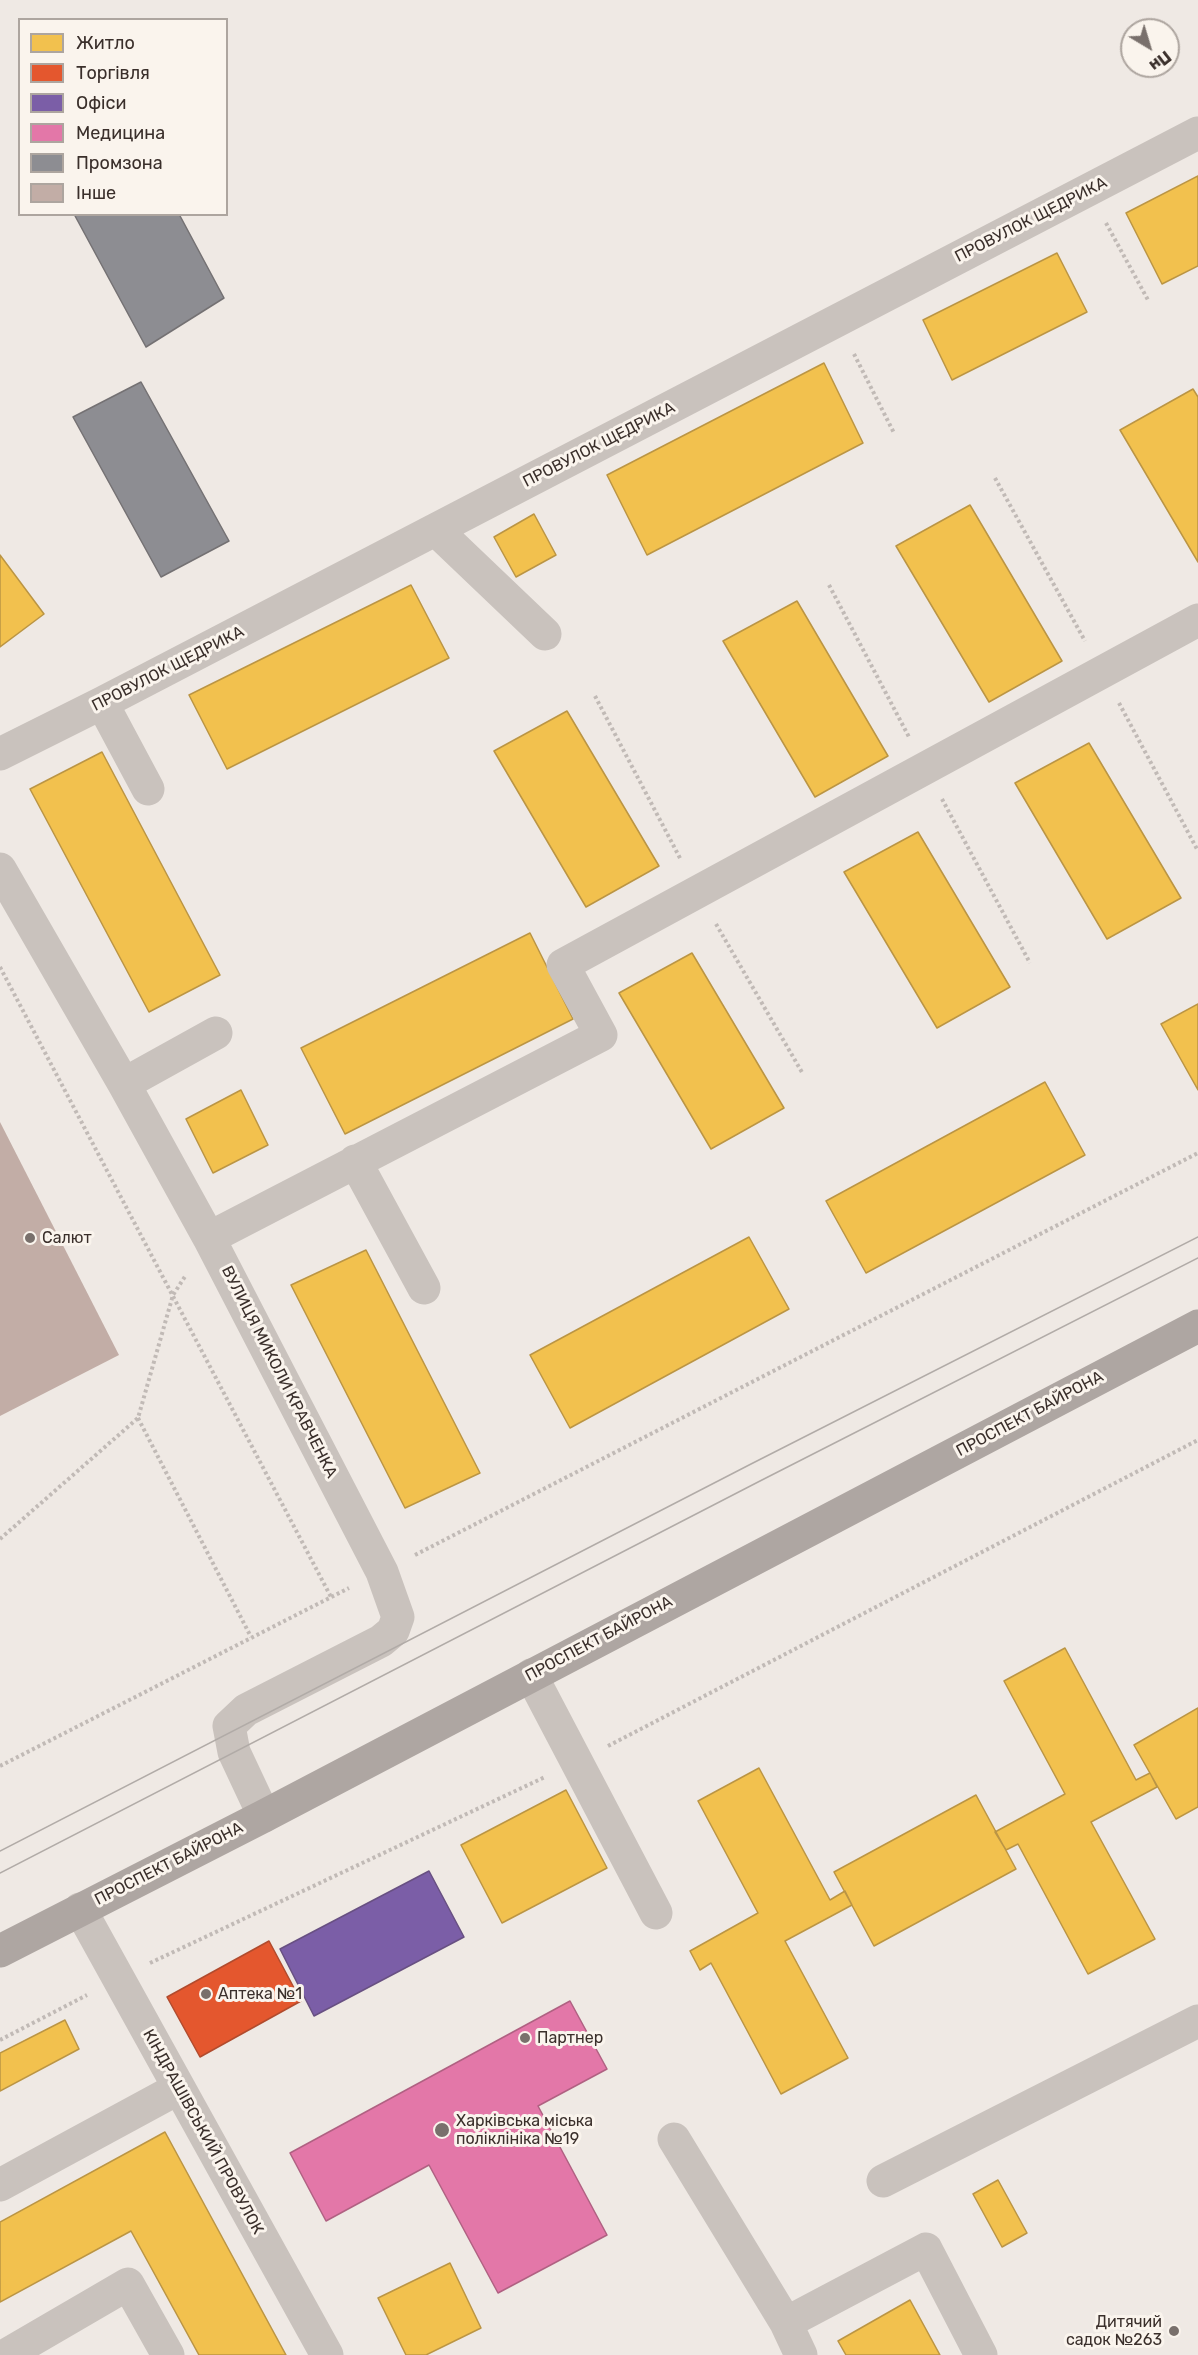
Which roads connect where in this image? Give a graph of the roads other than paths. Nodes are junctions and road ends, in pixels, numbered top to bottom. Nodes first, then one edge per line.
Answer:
1 (1198, 133) edge
2 (435, 530) junction
3 (1198, 620) edge
4 (545, 634) dead end
5 (102, 703) junction
6 (0, 754) edge
7 (148, 789) dead end
8 (0, 869) edge
9 (216, 1033) dead end
10 (124, 1084) junction
11 (355, 1161) junction
12 (209, 1238) junction
13 (424, 1288) dead end
14 (1198, 1326) edge
15 (531, 1675) junction
16 (264, 1816) junction
17 (80, 1909) junction
18 (656, 1913) dead end
19 (0, 1951) edge
20 (1198, 2021) edge
21 (179, 2088) junction
22 (674, 2139) dead end
23 (883, 2181) dead end
24 (0, 2185) edge
25 (786, 2323) junction
26 (6, 2355) edge
27 (168, 2355) edge
28 (327, 2355) edge
29 (801, 2355) edge
30 (981, 2355) edge

1 - 2 street, ПРОВУЛОК ЩЕДРИКА
2 - 4 street
2 - 5 street, ПРОВУЛОК ЩЕДРИКА
3 - 11 street
5 - 6 street, ПРОВУЛОК ЩЕДРИКА
5 - 7 street
8 - 10 street, ВУЛИЦЯ МИКОЛИ КРАВЧЕНКА
9 - 10 street
10 - 12 street, ВУЛИЦЯ МИКОЛИ КРАВЧЕНКА
11 - 12 street
11 - 13 street
12 - 16 street, ВУЛИЦЯ МИКОЛИ КРАВЧЕНКА
14 - 15 main road, ПРОСПЕКТ БАЙРОНА
15 - 16 main road, ПРОСПЕКТ БАЙРОНА
15 - 18 street
16 - 17 main road, ПРОСПЕКТ БАЙРОНА
17 - 19 main road, ПРОСПЕКТ БАЙРОНА
17 - 21 street, КІНДРАШІВСЬКИЙ ПРОВУЛОК
20 - 23 street
21 - 24 street
21 - 28 street, КІНДРАШІВСЬКИЙ ПРОВУЛОК
22 - 25 street
25 - 29 street
25 - 30 street
26 - 27 street

